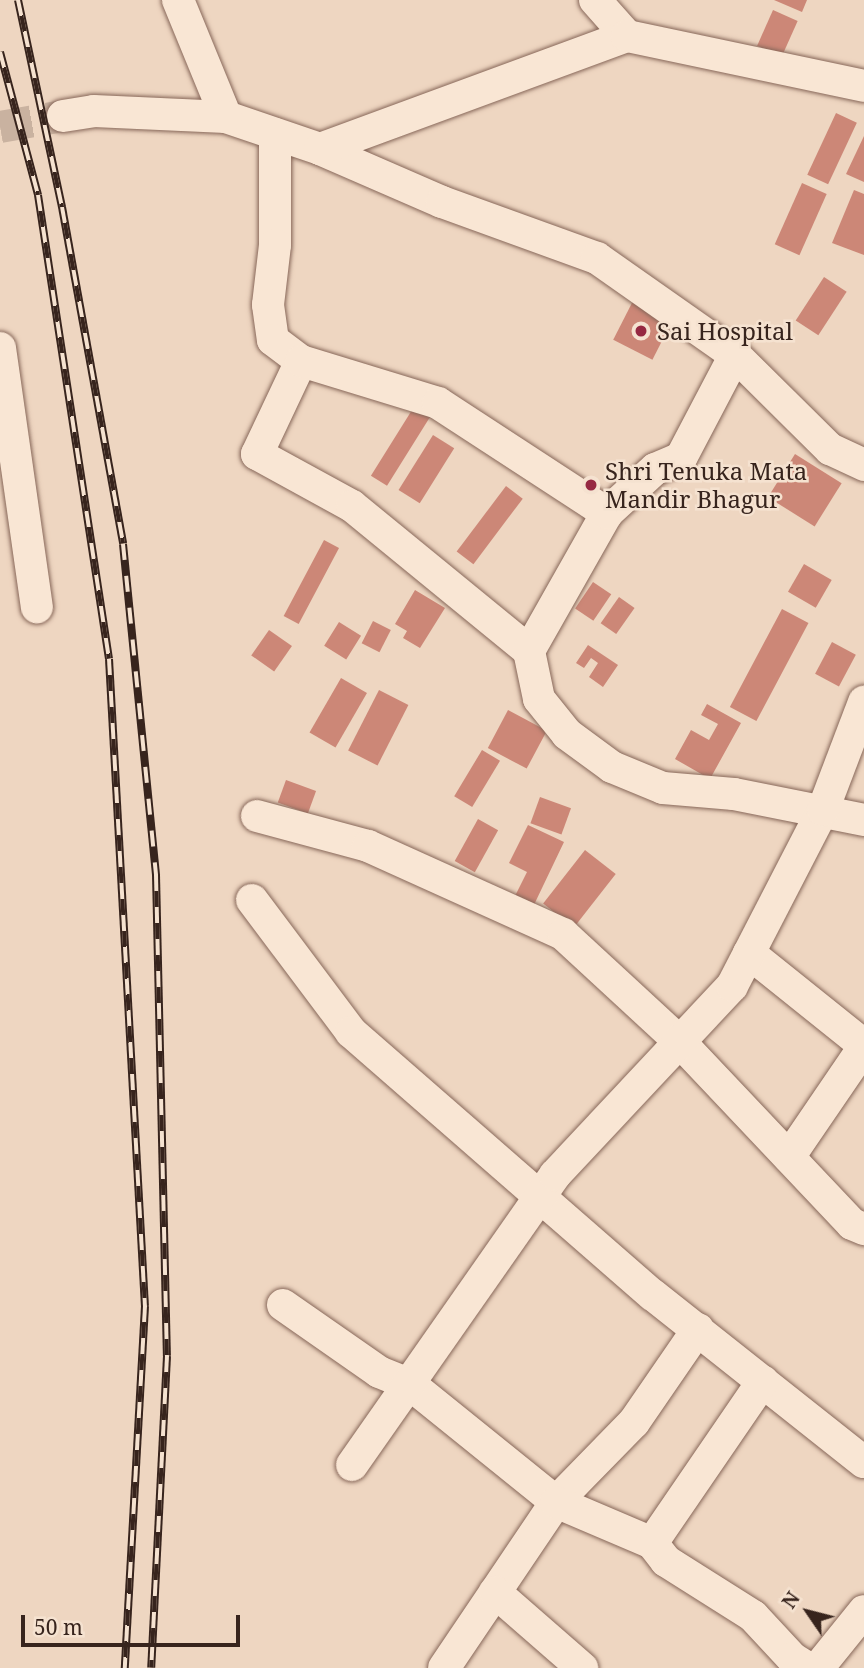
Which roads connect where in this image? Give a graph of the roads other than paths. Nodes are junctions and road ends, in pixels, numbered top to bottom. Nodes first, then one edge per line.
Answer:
1 (178, 0) edge
2 (595, 0) edge
3 (626, 36) junction
4 (864, 86) edge
5 (63, 116) tunnel mouth
6 (226, 117) junction
7 (275, 134) junction
8 (320, 149) junction
9 (0, 348) edge
10 (735, 355) junction
11 (301, 361) junction
12 (10, 416) junction
13 (0, 455) edge
14 (864, 465) edge
15 (607, 513) junction
16 (37, 607) dead end
17 (529, 651) junction
18 (864, 702) edge
19 (823, 810) junction
20 (257, 816) dead end
21 (864, 820) edge
22 (252, 900) dead end
23 (749, 953) junction
24 (680, 1042) junction
25 (864, 1046) edge
26 (789, 1157) junction
27 (540, 1197) junction
28 (864, 1229) edge
29 (283, 1305) dead end
30 (698, 1329) junction
31 (764, 1381) junction
32 (411, 1385) junction
33 (864, 1462) edge
34 (352, 1465) dead end
35 (556, 1502) junction
36 (652, 1543) junction
37 (495, 1592) junction
38 (864, 1611) edge
39 (444, 1668) edge
40 (582, 1668) edge
41 (808, 1668) edge
42 (818, 1668) edge

1 - 6 street
2 - 3 street
3 - 4 street
3 - 8 street
5 - 6 street
6 - 7 street
7 - 8 street
7 - 11 street
8 - 10 street
9 - 12 street
10 - 14 street
10 - 15 street
11 - 15 street
11 - 17 street
12 - 13 street
12 - 16 street
15 - 17 street
17 - 19 street
18 - 19 street
19 - 21 street
19 - 23 street
20 - 24 street
22 - 27 street
23 - 24 street
23 - 25 street
24 - 26 street
24 - 27 street
25 - 26 street
26 - 28 street
27 - 30 street
27 - 32 street
29 - 32 street
30 - 31 street
30 - 35 street
31 - 33 street
31 - 36 street
32 - 34 street
32 - 35 street
35 - 36 street
35 - 37 street
36 - 41 street
37 - 39 street
37 - 40 street
38 - 42 street

